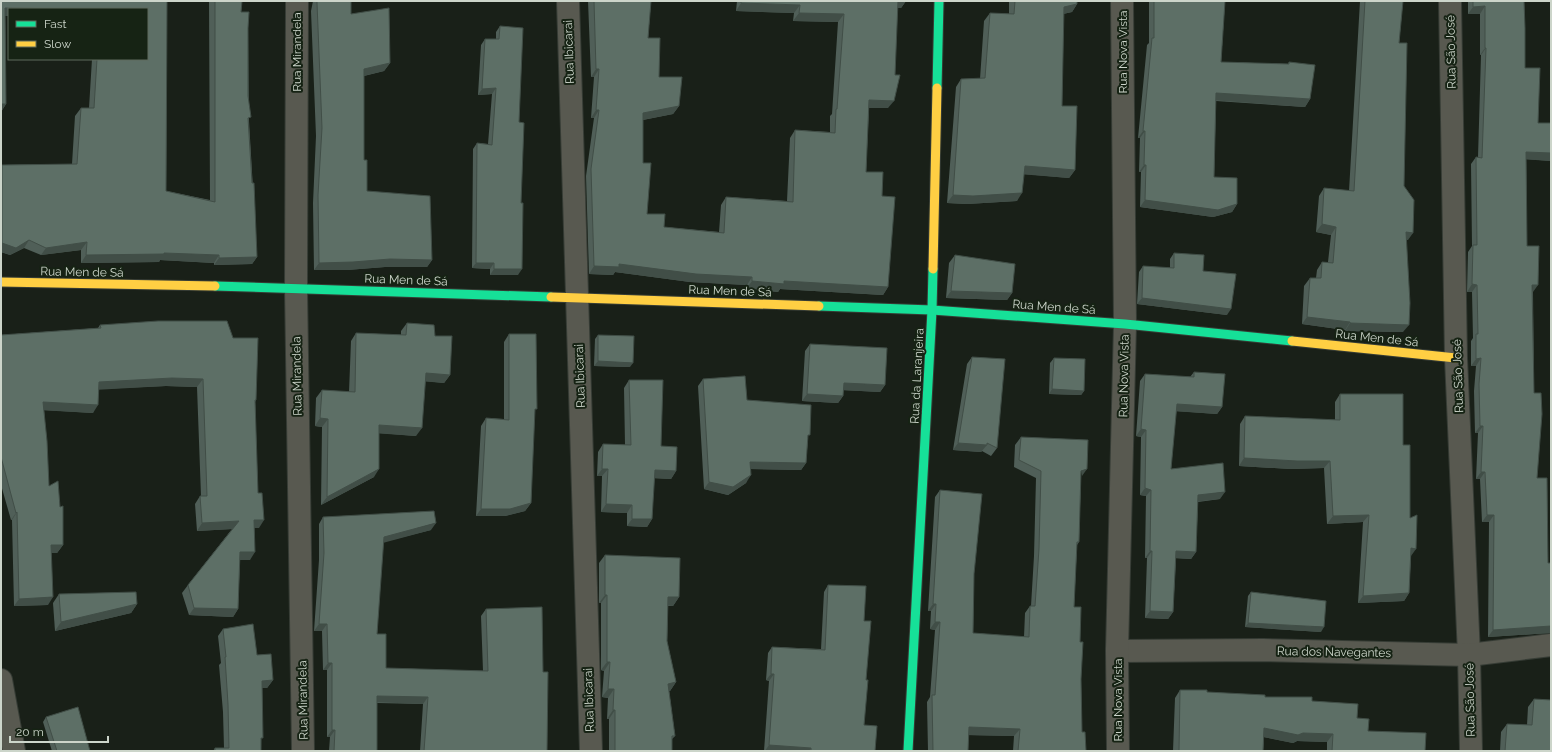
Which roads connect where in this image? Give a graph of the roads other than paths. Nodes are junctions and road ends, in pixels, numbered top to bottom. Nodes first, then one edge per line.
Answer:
1 (297, 1) edge
2 (568, 1) edge
3 (939, 1) edge
4 (1122, 1) edge
5 (1450, 1) edge
6 (1, 282) edge
7 (296, 288) junction
8 (578, 298) junction
9 (932, 310) junction
10 (1125, 324) junction
11 (1456, 358) junction
12 (1551, 644) edge
13 (1117, 651) junction
14 (1469, 655) junction
15 (1, 680) edge
16 (14, 751) edge
17 (304, 751) edge
18 (591, 751) edge
19 (908, 751) edge
20 (1118, 751) edge
21 (1471, 751) edge

1 - 7 street, Rua Mirandela
2 - 8 street, Rua Ibicarai
3 - 9 street, Rua da Laranjeira
4 - 10 street, Rua Nova Vista
5 - 11 street, Rua São José
6 - 7 street, Rua Men de Sá
7 - 8 street, Rua Men de Sá
7 - 17 street, Rua Mirandela
8 - 9 street, Rua Men de Sá
8 - 18 street, Rua Ibicarai
9 - 10 street, Rua Men de Sá
9 - 19 street, Rua da Laranjeira
10 - 11 street, Rua Men de Sá
10 - 13 street, Rua Nova Vista
11 - 14 street, Rua São José
12 - 14 street, Rua dos Navegantes
13 - 14 street, Rua dos Navegantes
13 - 20 street, Rua Nova Vista
14 - 21 street, Rua São José
15 - 16 street

